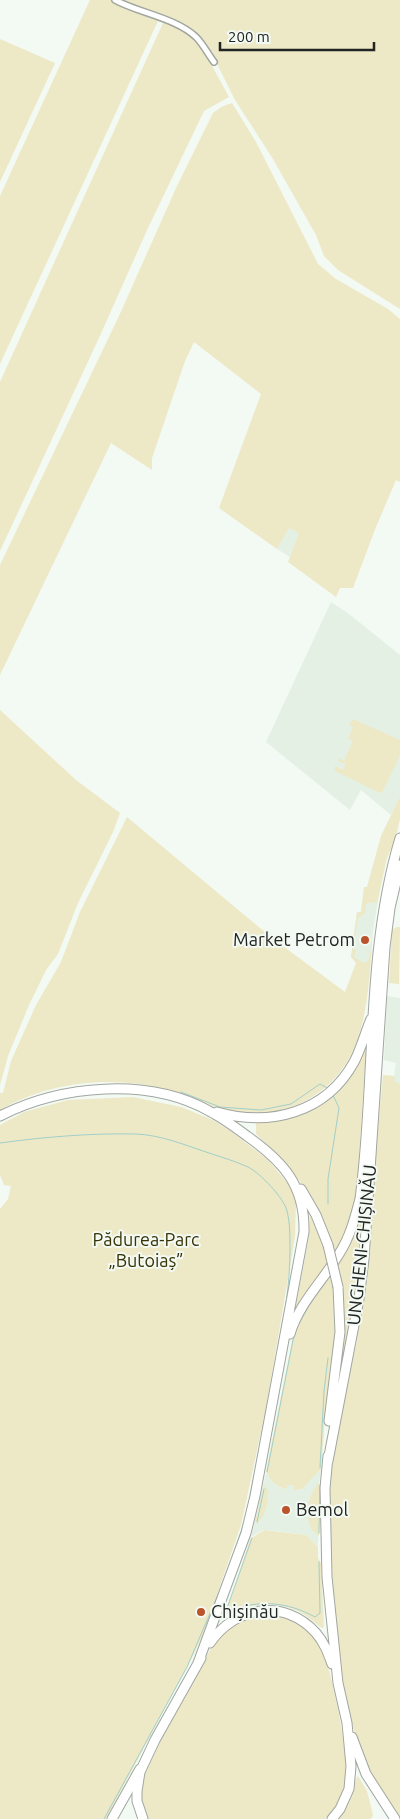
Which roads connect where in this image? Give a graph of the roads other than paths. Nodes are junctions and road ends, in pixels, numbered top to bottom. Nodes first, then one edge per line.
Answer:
1 (115, 0) edge
2 (214, 62) dead end
3 (400, 838) edge
4 (400, 865) edge
5 (374, 1012) junction
6 (374, 1057) junction
7 (208, 1110) junction
8 (0, 1116) edge
9 (294, 1181) junction
10 (280, 1363) junction
11 (328, 1460) junction
12 (198, 1662) junction
13 (338, 1683) junction
14 (347, 1723) junction
15 (143, 1763) junction
16 (112, 1819) edge
17 (142, 1819) edge
18 (332, 1819) edge
19 (395, 1819) edge

1 - 2 street
3 - 5 main road
4 - 6 main road
5 - 6 main road
5 - 7 main road
6 - 10 main road, UNGHENI-CHIȘINĂU
6 - 11 main road, UNGHENI-CHIȘINĂU
7 - 8 main road
7 - 9 main road
9 - 10 main road
9 - 11 main road, bridge
10 - 12 main road
11 - 13 main road
12 - 13 main road
12 - 15 main road
13 - 14 main road
14 - 18 main road
14 - 19 main road
15 - 16 main road
15 - 17 main road

